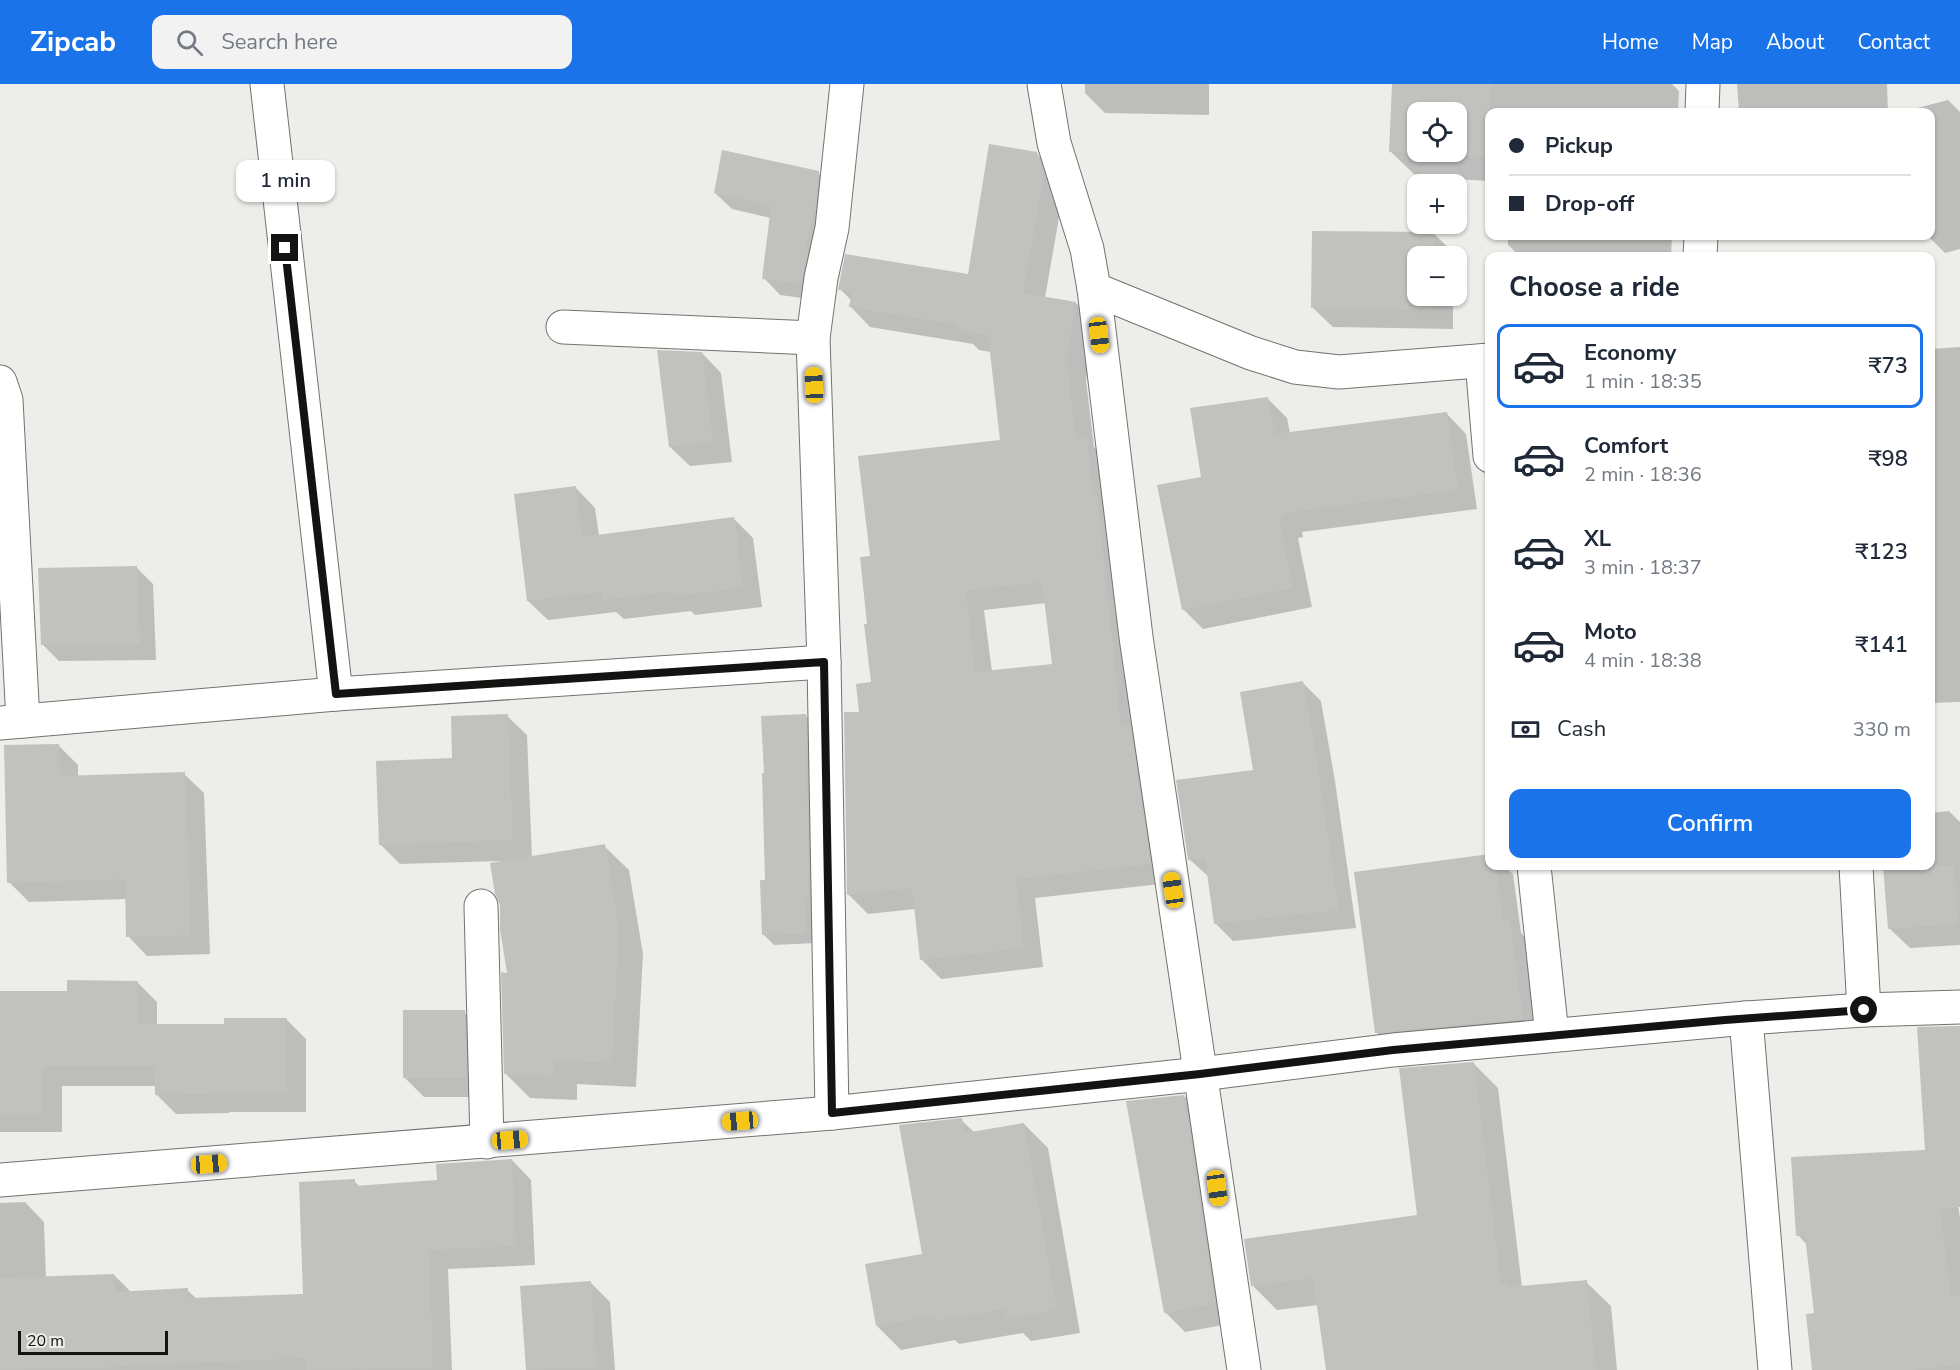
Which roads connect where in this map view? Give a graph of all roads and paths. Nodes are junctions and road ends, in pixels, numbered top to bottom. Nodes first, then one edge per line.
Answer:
1 (267, 84) edge
2 (847, 84) edge
3 (1044, 84) edge
4 (1703, 84) edge
5 (1702, 108) edge
6 (1094, 289) junction
7 (563, 327) dead end
8 (813, 338) junction
9 (1485, 361) edge
10 (0, 381) edge
11 (824, 662) junction
12 (336, 694) junction
13 (11, 722) edge
14 (1534, 870) edge
15 (1856, 870) edge
16 (481, 906) dead end
17 (1960, 1007) edge
18 (1864, 1010) junction
19 (1746, 1018) junction
20 (1552, 1035) junction
21 (1200, 1074) junction
22 (832, 1113) junction
23 (487, 1142) junction
24 (0, 1180) edge
25 (1244, 1370) edge
26 (1775, 1370) edge

1 - 12 street
2 - 8 street
3 - 6 street
4 - 5 street
6 - 9 street
6 - 21 street
7 - 8 street
8 - 11 street
10 - 13 street
11 - 12 street
11 - 22 street
12 - 13 street
14 - 20 street
15 - 18 street
16 - 23 street
17 - 18 street
18 - 19 street
19 - 20 street
19 - 26 street
20 - 21 street
21 - 22 street
21 - 25 street
22 - 23 street
23 - 24 street

